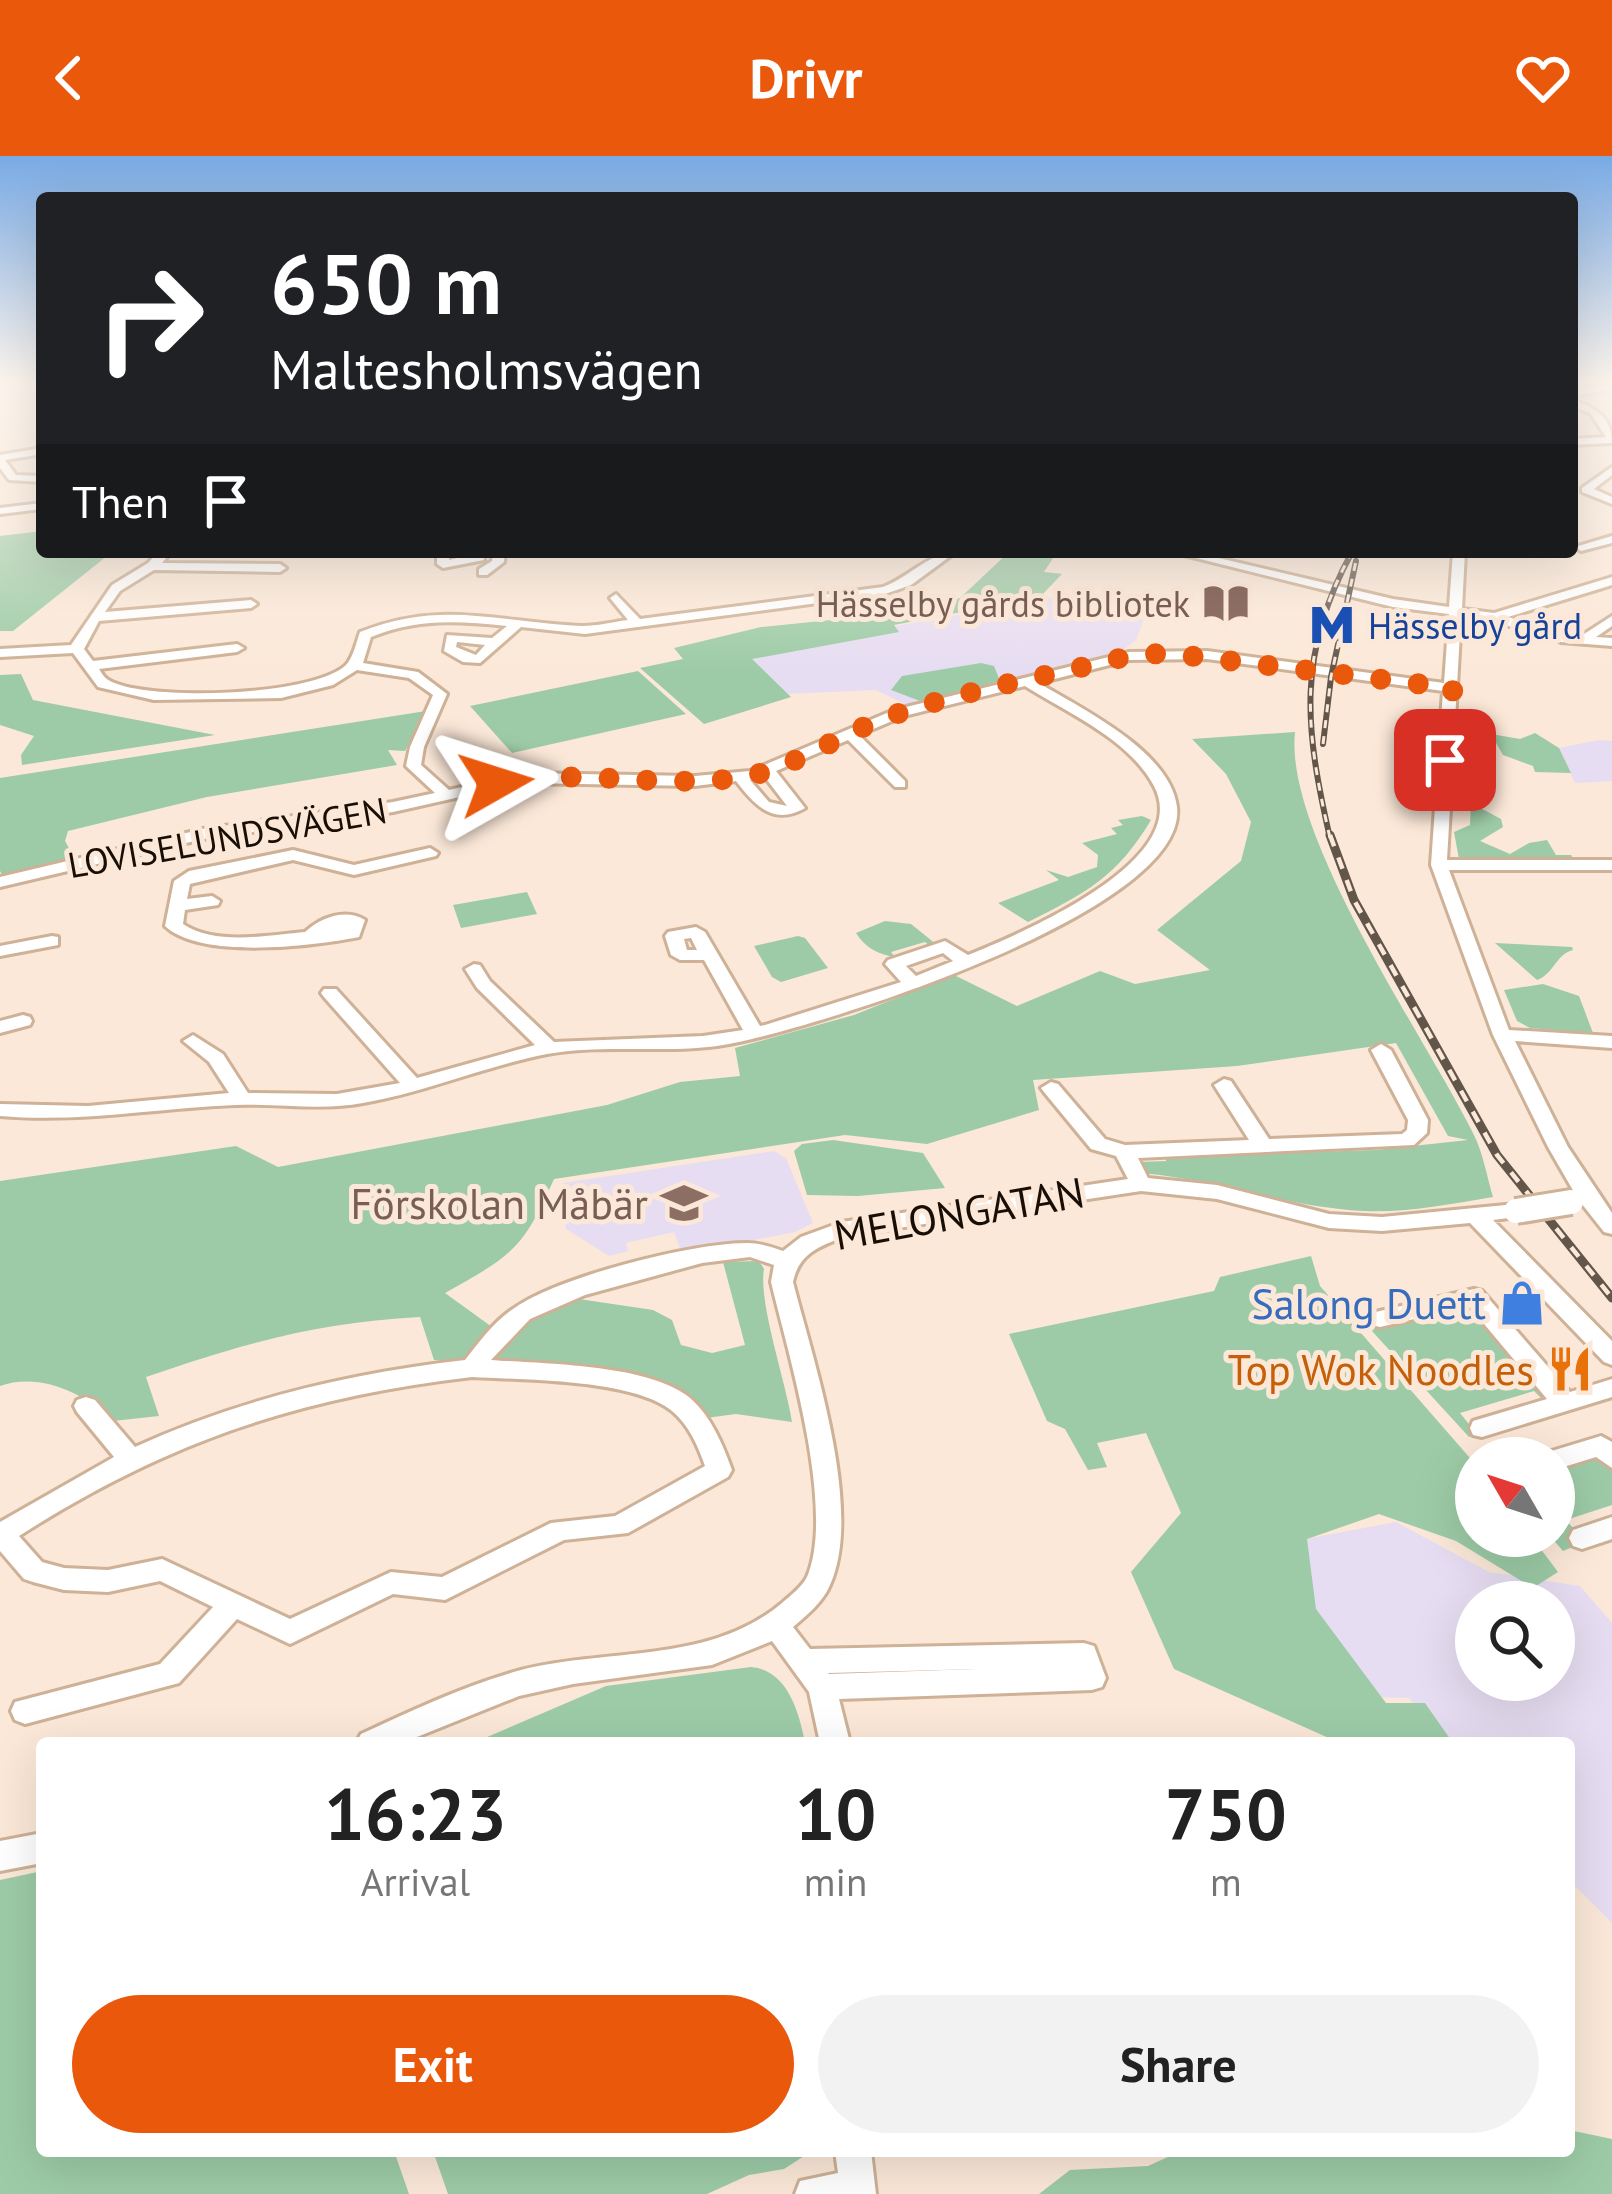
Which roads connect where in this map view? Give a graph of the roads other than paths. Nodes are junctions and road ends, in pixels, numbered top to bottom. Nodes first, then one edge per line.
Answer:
1 (1579, 490) edge
2 (1612, 501) edge
3 (36, 502) edge
4 (0, 505) edge
5 (1612, 539) edge
6 (1581, 547) dead end
7 (159, 558) edge
8 (444, 558) edge
9 (477, 558) edge
10 (498, 558) edge
11 (941, 558) edge
12 (1203, 558) edge
13 (1459, 558) edge
14 (152, 566) junction
15 (280, 568) dead end
16 (483, 572) dead end
17 (1612, 581) edge
18 (616, 598) dead end
19 (251, 604) dead end
20 (1456, 612) junction
21 (96, 617) junction
22 (1495, 617) junction
23 (1612, 620) edge
24 (518, 623) junction
25 (637, 623) junction
26 (1583, 640) junction
27 (495, 642) dead end
28 (1612, 642) edge
29 (77, 649) junction
30 (237, 649) dead end
31 (0, 653) edge
32 (89, 666) junction
33 (355, 667) junction
34 (1028, 682) junction
35 (1453, 688) junction
36 (850, 734) junction
37 (773, 768) junction
38 (740, 777) junction
39 (900, 784) dead end
40 (446, 795) junction
41 (304, 820) junction
42 (430, 853) dead end
43 (293, 856) junction
44 (1438, 865) junction
45 (1612, 865) edge
46 (0, 882) edge
47 (212, 902) dead end
48 (176, 906) junction
49 (312, 935) dead end
50 (52, 941) dead end
51 (0, 951) edge
52 (706, 956) dead end
53 (967, 962) junction
54 (473, 969) dead end
55 (914, 984) junction
56 (330, 993) dead end
57 (22, 1021) dead end
58 (0, 1027) edge
59 (754, 1032) junction
60 (1502, 1035) junction
61 (193, 1041) dead end
62 (1612, 1042) edge
63 (549, 1048) junction
64 (1381, 1051) dead end
65 (1224, 1085) dead end
66 (413, 1086) junction
67 (1051, 1088) dead end
68 (242, 1098) junction
69 (0, 1110) edge
70 (1264, 1146) junction
71 (1124, 1152) junction
72 (1141, 1184) junction
73 (1580, 1201) junction
74 (1478, 1217) junction
75 (1612, 1227) edge
76 (786, 1261) junction
77 (1380, 1319) dead end
78 (1612, 1356) edge
79 (472, 1368) junction
80 (1612, 1388) edge
81 (1565, 1403) junction
82 (86, 1406) dead end
83 (1481, 1428) dead end
84 (1575, 1454) edge
85 (130, 1458) junction
86 (1612, 1458) edge
87 (5, 1526) edge
88 (1612, 1528) edge
89 (1582, 1538) dead end
90 (233, 1604) junction
91 (778, 1628) junction
92 (805, 1661) junction
93 (822, 1688) junction
94 (25, 1711) dead end
95 (385, 1737) edge
96 (834, 1737) edge
97 (36, 1848) edge
98 (0, 1856) edge
99 (856, 2178) edge
100 (812, 2194) edge

1 - 2 street
3 - 4 street
5 - 6 street
7 - 14 street
8 - 9 street
10 - 16 street
11 - 25 street
12 - 20 street
13 - 20 street
14 - 15 street
14 - 21 street
17 - 22 street
18 - 25 street
19 - 21 street
20 - 22 street
20 - 35 street
21 - 29 street
22 - 26 street
23 - 26 street
24 - 25 street
24 - 27 street
24 - 33 street
26 - 28 street
29 - 31 street
29 - 32 street
30 - 32 street
32 - 33 street
33 - 40 street
34 - 35 street, LOVISELUNDSVÄGEN
34 - 36 street, LOVISELUNDSVÄGEN
34 - 53 street
35 - 44 street
36 - 37 street, LOVISELUNDSVÄGEN
36 - 39 street
37 - 38 street, LOVISELUNDSVÄGEN
37 - 38 street
38 - 40 street, LOVISELUNDSVÄGEN
40 - 41 street, LOVISELUNDSVÄGEN
41 - 43 street
41 - 46 street, LOVISELUNDSVÄGEN
42 - 43 street
43 - 48 street
44 - 45 street
44 - 60 street
47 - 48 street
48 - 49 street
50 - 51 street
52 - 59 street
53 - 55 street
53 - 55 street
54 - 63 street
55 - 59 street
56 - 66 street
57 - 58 street
59 - 63 street
60 - 62 street
60 - 73 street
61 - 68 street
63 - 66 street
64 - 70 street, MELONGATAN
65 - 70 street
66 - 68 street
67 - 71 street, MELONGATAN
68 - 69 street
70 - 71 street, MELONGATAN
71 - 72 street, MELONGATAN
72 - 74 street, MELONGATAN
72 - 76 street, MELONGATAN
73 - 74 street, MELONGATAN, bridge
73 - 75 street
74 - 78 street
76 - 79 street
76 - 91 street
77 - 81 street
79 - 85 street
79 - 90 street
80 - 81 street
81 - 83 street
82 - 85 street
84 - 86 street
85 - 87 street
87 - 90 street
88 - 89 street
90 - 94 street
91 - 92 street
91 - 95 street
92 - 93 street
92 - 93 street
93 - 96 street
97 - 98 street
99 - 100 street

